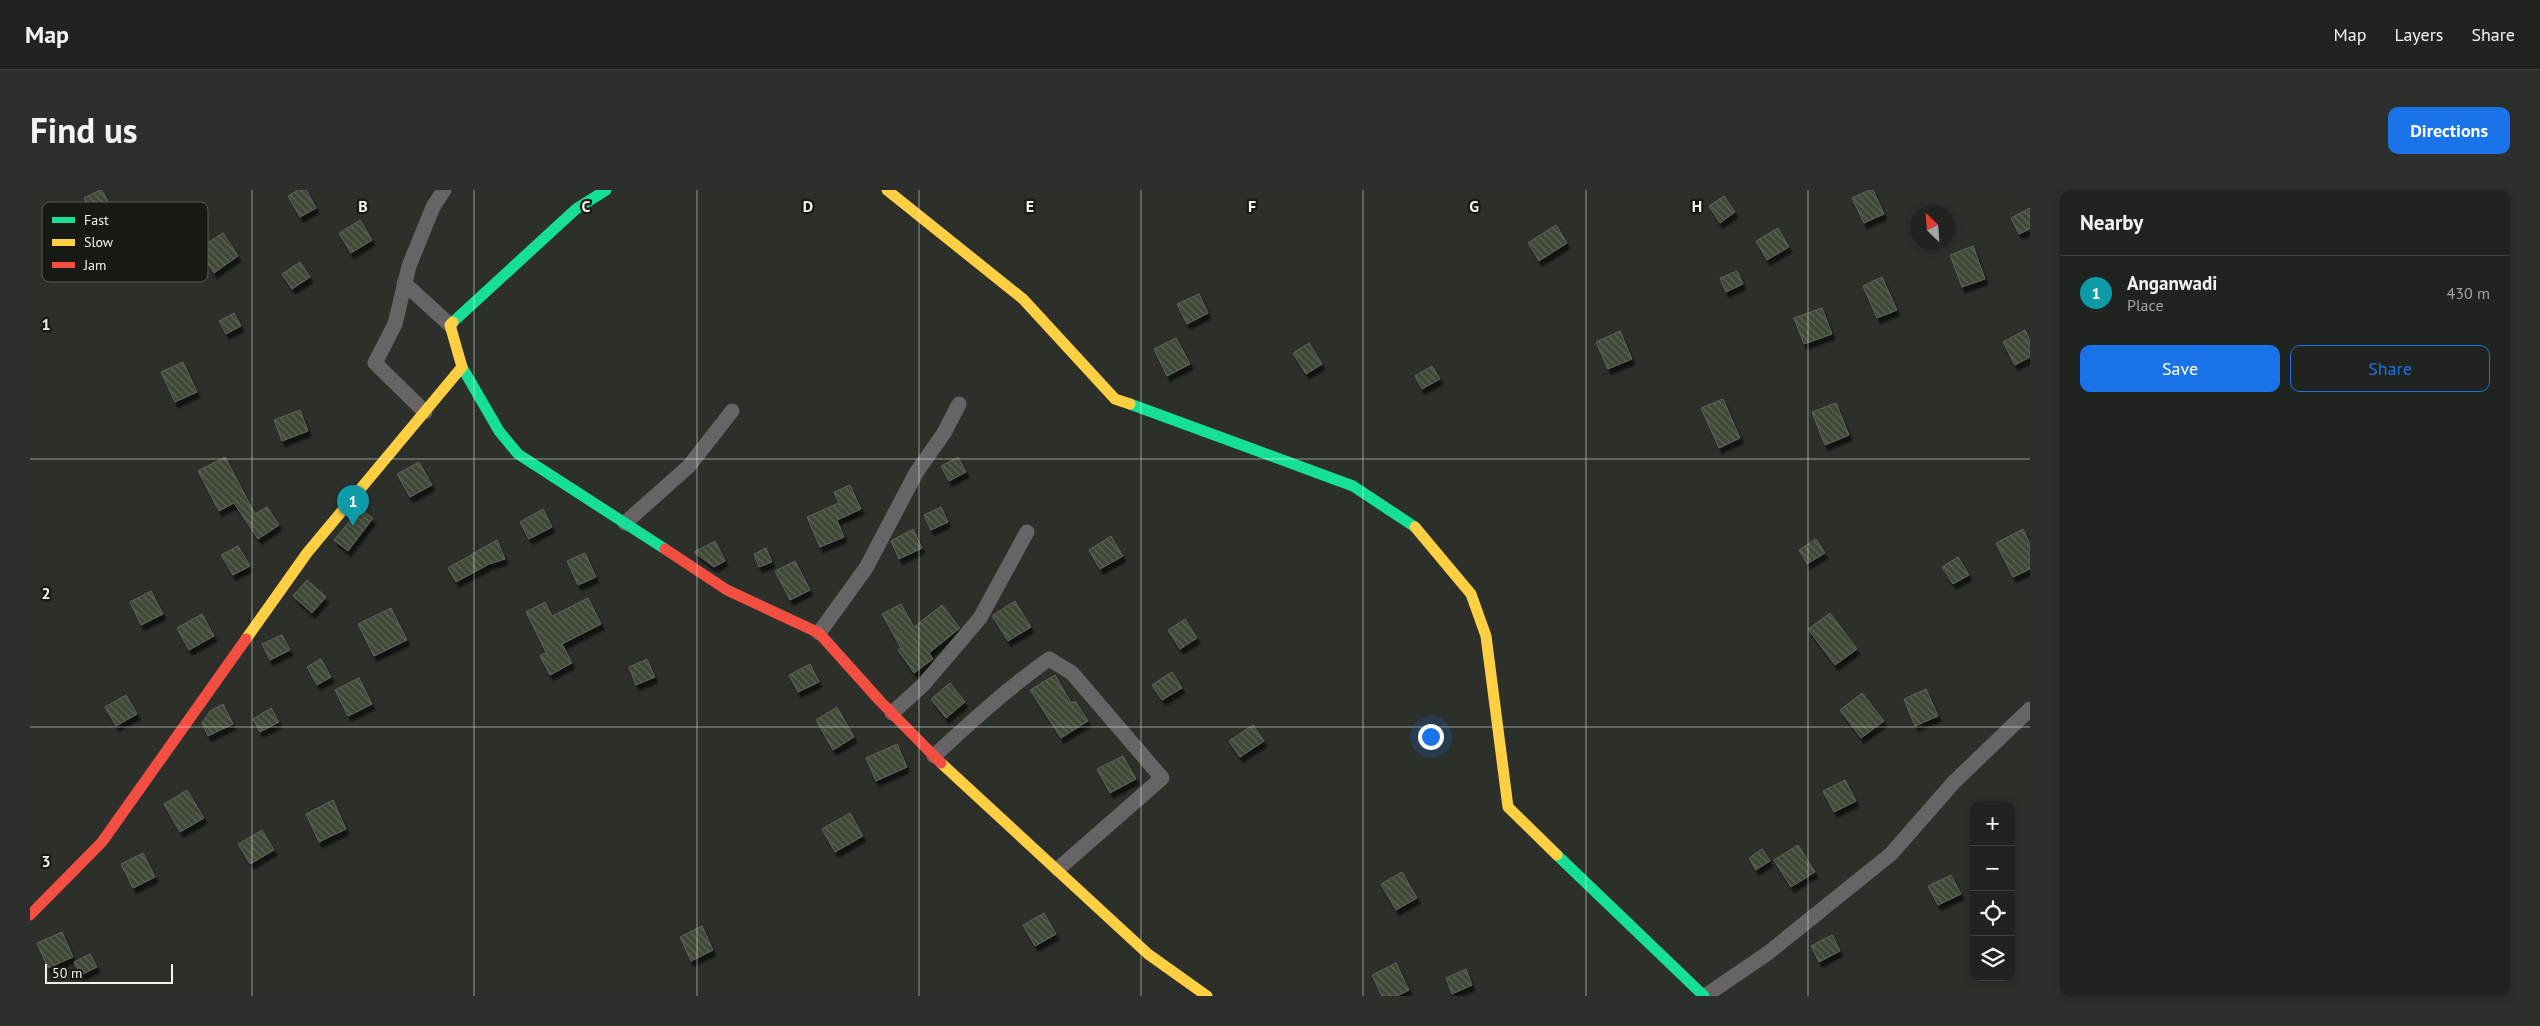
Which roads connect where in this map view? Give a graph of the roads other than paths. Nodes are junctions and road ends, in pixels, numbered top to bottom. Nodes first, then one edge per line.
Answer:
1 (444, 190) edge
2 (606, 190) edge
3 (887, 190) edge
4 (404, 283) junction
5 (450, 325) junction
6 (462, 367) junction
7 (959, 404) dead end
8 (732, 411) dead end
9 (425, 412) junction
10 (625, 523) junction
11 (1027, 532) dead end
12 (819, 633) junction
13 (2030, 709) edge
14 (892, 713) junction
15 (934, 756) junction
16 (1058, 869) junction
17 (30, 915) edge
18 (1207, 996) edge
19 (1704, 996) edge

1 - 4 street
2 - 5 street
3 - 19 street
4 - 5 street
4 - 9 street
5 - 6 street
6 - 9 street
6 - 10 street
7 - 12 street
8 - 10 street
9 - 17 street
10 - 12 street
11 - 14 street
12 - 14 street
13 - 19 street
14 - 15 street
15 - 16 street
15 - 16 street
16 - 18 street

